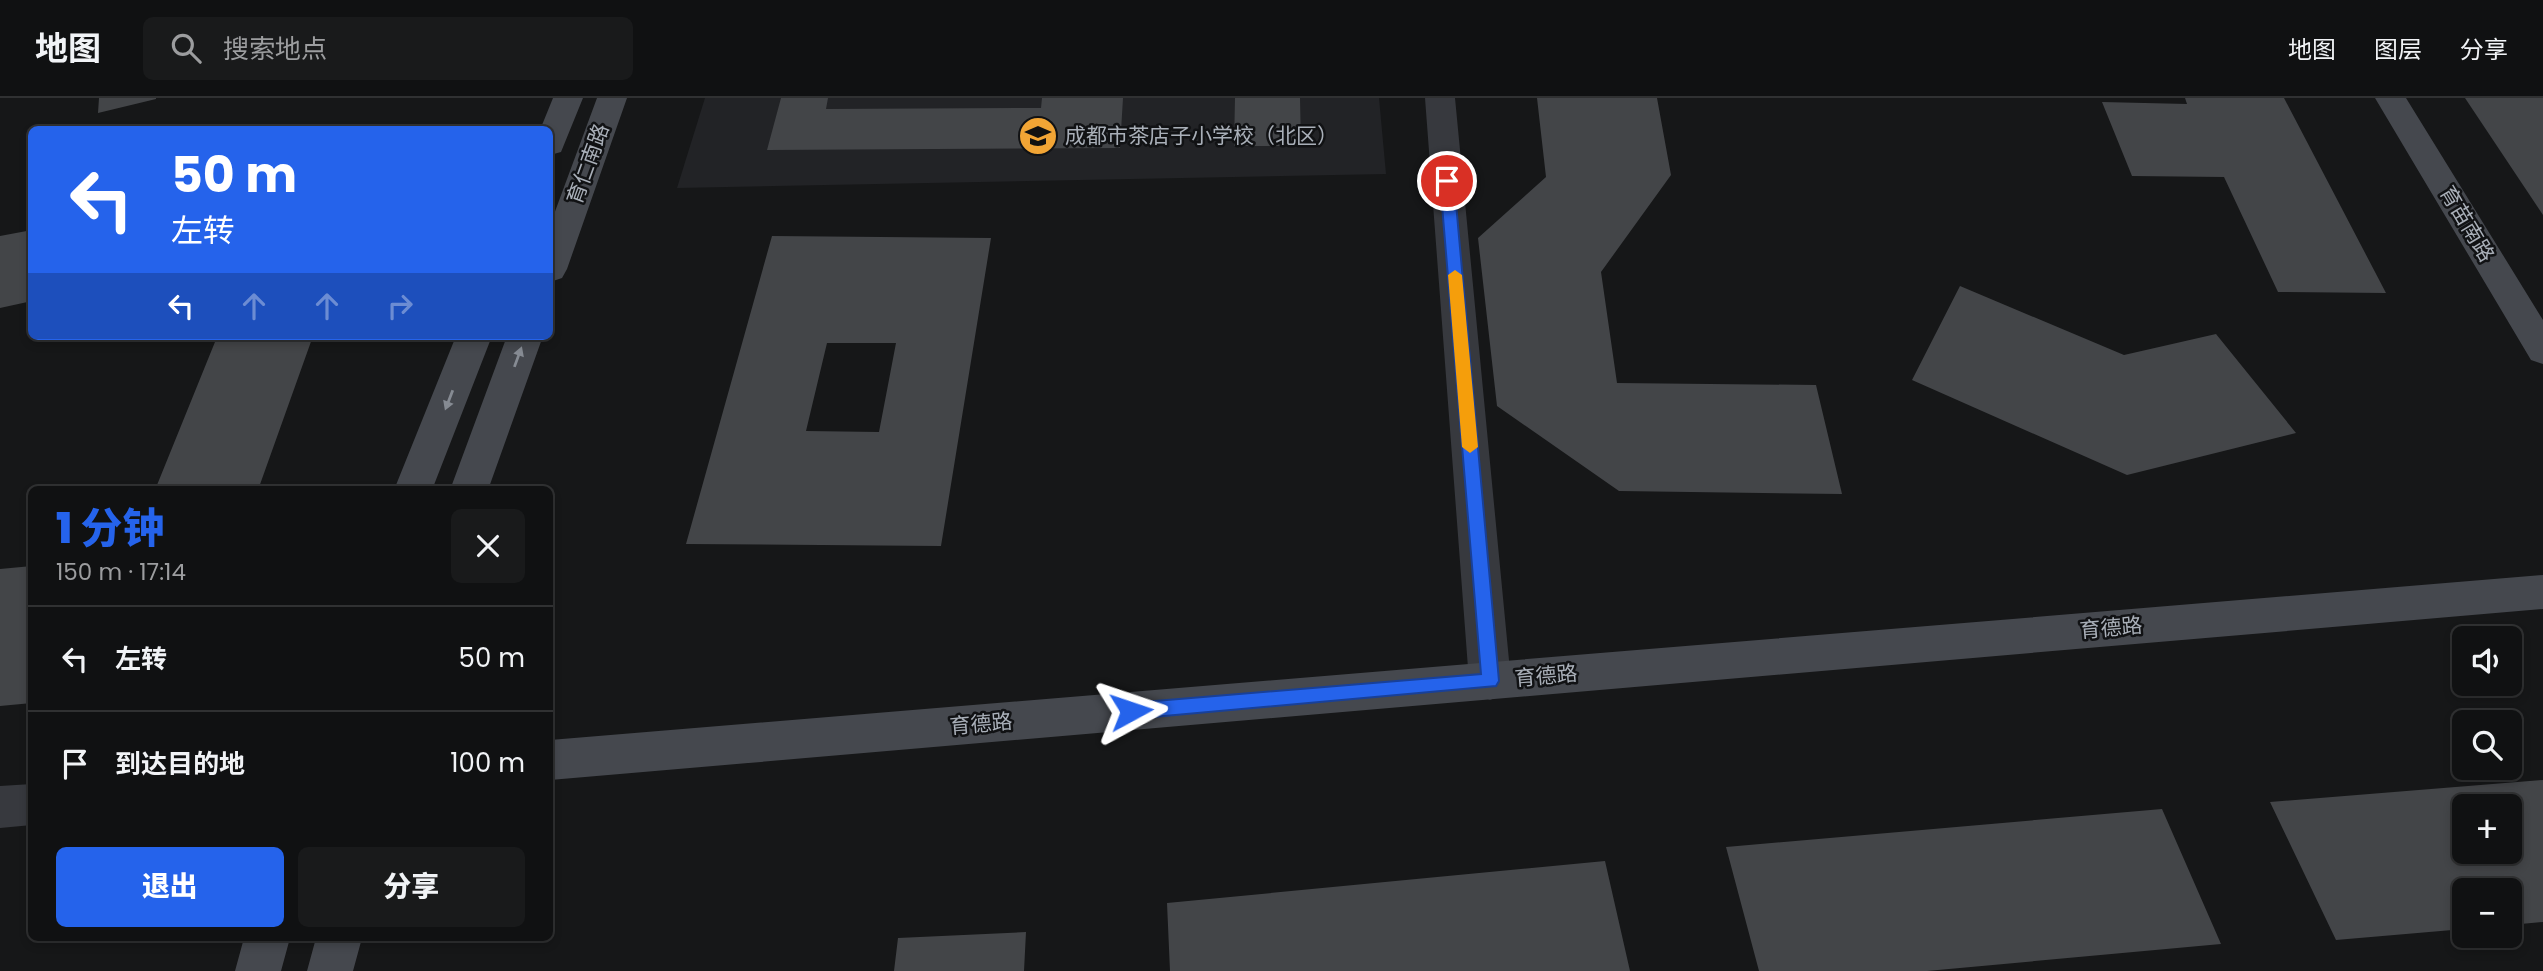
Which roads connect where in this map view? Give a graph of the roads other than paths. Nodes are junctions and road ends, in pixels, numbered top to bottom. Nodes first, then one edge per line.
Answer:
1 (568, 98) edge
2 (612, 98) edge
3 (1440, 98) edge
4 (2390, 98) edge
5 (553, 136) edge
6 (553, 261) edge
7 (472, 340) edge
8 (524, 340) edge
9 (2543, 351) edge
10 (415, 486) edge
11 (470, 486) edge
12 (2543, 592) edge
13 (1490, 681) junction
14 (553, 760) edge
15 (28, 804) edge
16 (0, 807) edge
17 (266, 941) edge
18 (338, 941) edge
19 (258, 971) edge
20 (330, 971) edge

1 - 5 street
2 - 6 street, 育仁南路
3 - 13 street
4 - 9 street, 育苗南路
7 -> 10 street
11 -> 8 street
12 - 13 street, 育德路
13 - 14 street, 育德路
15 - 16 street
17 - 19 street
18 - 20 street

